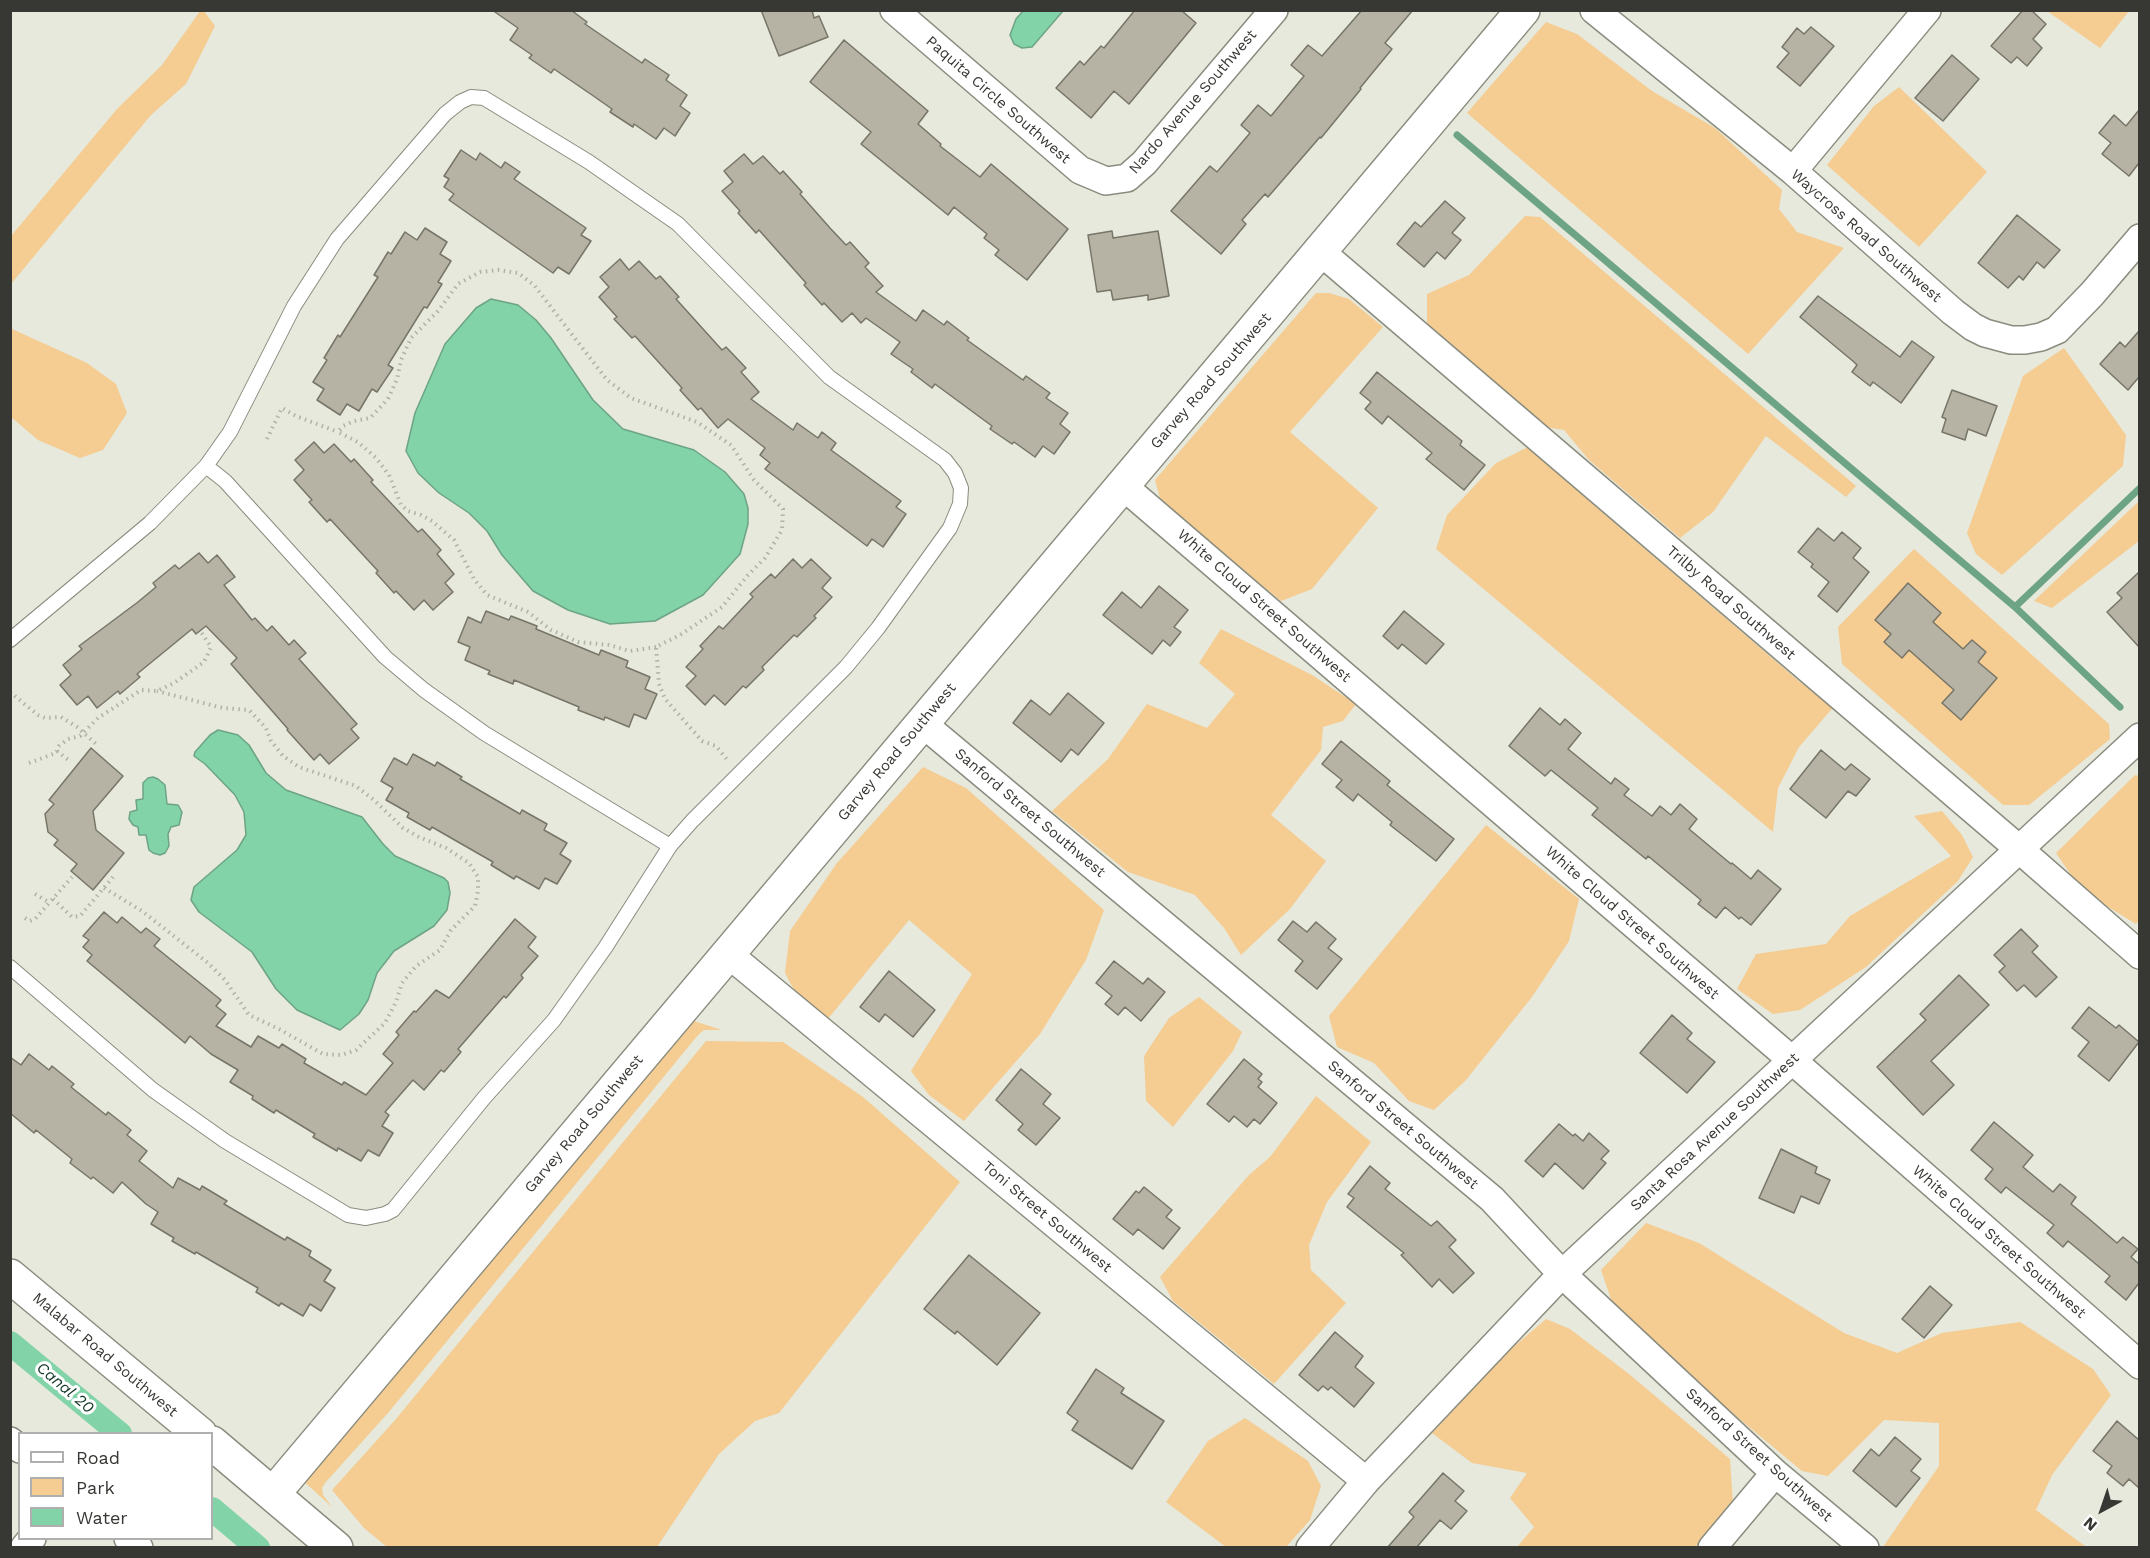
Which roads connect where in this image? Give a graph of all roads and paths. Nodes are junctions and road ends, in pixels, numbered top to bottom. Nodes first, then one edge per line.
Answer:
1 (894, 10) edge
2 (1274, 10) edge
3 (1522, 10) edge
4 (1594, 10) edge
5 (1927, 10) edge
6 (1793, 171) junction
7 (1106, 181) joint
8 (2139, 238) edge
9 (1321, 252) junction
10 (338, 432) junction
11 (267, 439) dead end
12 (206, 466) junction
13 (1122, 484) junction
14 (201, 632) dead end
15 (10, 640) edge
16 (656, 647) junction
17 (157, 691) junction
18 (10, 692) edge
19 (922, 723) junction
20 (83, 733) junction
21 (2139, 737) edge
22 (96, 744) dead end
23 (57, 751) junction
24 (71, 762) dead end
25 (29, 763) dead end
26 (740, 774) junction
27 (670, 846) junction
28 (2019, 849) junction
29 (72, 877) dead end
30 (113, 877) dead end
31 (104, 888) junction
32 (35, 894) dead end
33 (51, 901) junction
34 (25, 918) dead end
35 (727, 953) junction
36 (2139, 955) edge
37 (10, 967) edge
38 (1793, 1061) junction
39 (1562, 1274) junction
40 (10, 1276) edge
41 (2139, 1365) edge
42 (198, 1432) edge
43 (213, 1444) edge
44 (1775, 1473) junction
45 (1366, 1481) junction
46 (273, 1494) junction
47 (336, 1548) edge
48 (1310, 1548) edge
49 (1712, 1548) edge
50 (1865, 1548) edge

1 - 7 street, Paquita Circle Southwest
2 - 7 street, Nardo Avenue Southwest
3 - 9 street, Garvey Road Southwest
4 - 6 street, Waycross Road Southwest
5 - 6 street
6 - 8 street, Waycross Road Southwest
9 - 13 street, Garvey Road Southwest
9 - 28 street, Trilby Road Southwest
10 - 11 path
10 - 16 path
10 - 16 path
12 - 15 lane
12 - 26 lane
12 - 27 lane
13 - 19 street, Garvey Road Southwest
13 - 38 street, White Cloud Street Southwest
14 - 17 path
16 - 26 path
17 - 20 path
17 - 31 path
18 - 20 path
19 - 35 street, Garvey Road Southwest
19 - 39 street, Sanford Street Southwest
20 - 22 path
20 - 23 path
21 - 28 street, Santa Rosa Avenue Southwest
23 - 24 path
23 - 25 path
26 - 27 lane
27 - 37 lane
28 - 36 street, Trilby Road Southwest
28 - 38 street, Santa Rosa Avenue Southwest
29 - 33 path
30 - 31 path
31 - 33 path
32 - 33 path
33 - 34 path
35 - 45 street, Toni Street Southwest
35 - 46 street, Garvey Road Southwest
38 - 39 street, Santa Rosa Avenue Southwest
38 - 41 street, White Cloud Street Southwest
39 - 44 street, Sanford Street Southwest
39 - 45 street, Santa Rosa Avenue Southwest
40 - 42 street, Malabar Road Southwest
43 - 46 street
44 - 49 street
44 - 50 street, Sanford Street Southwest
45 - 48 street, Santa Rosa Avenue Southwest
46 - 47 street

